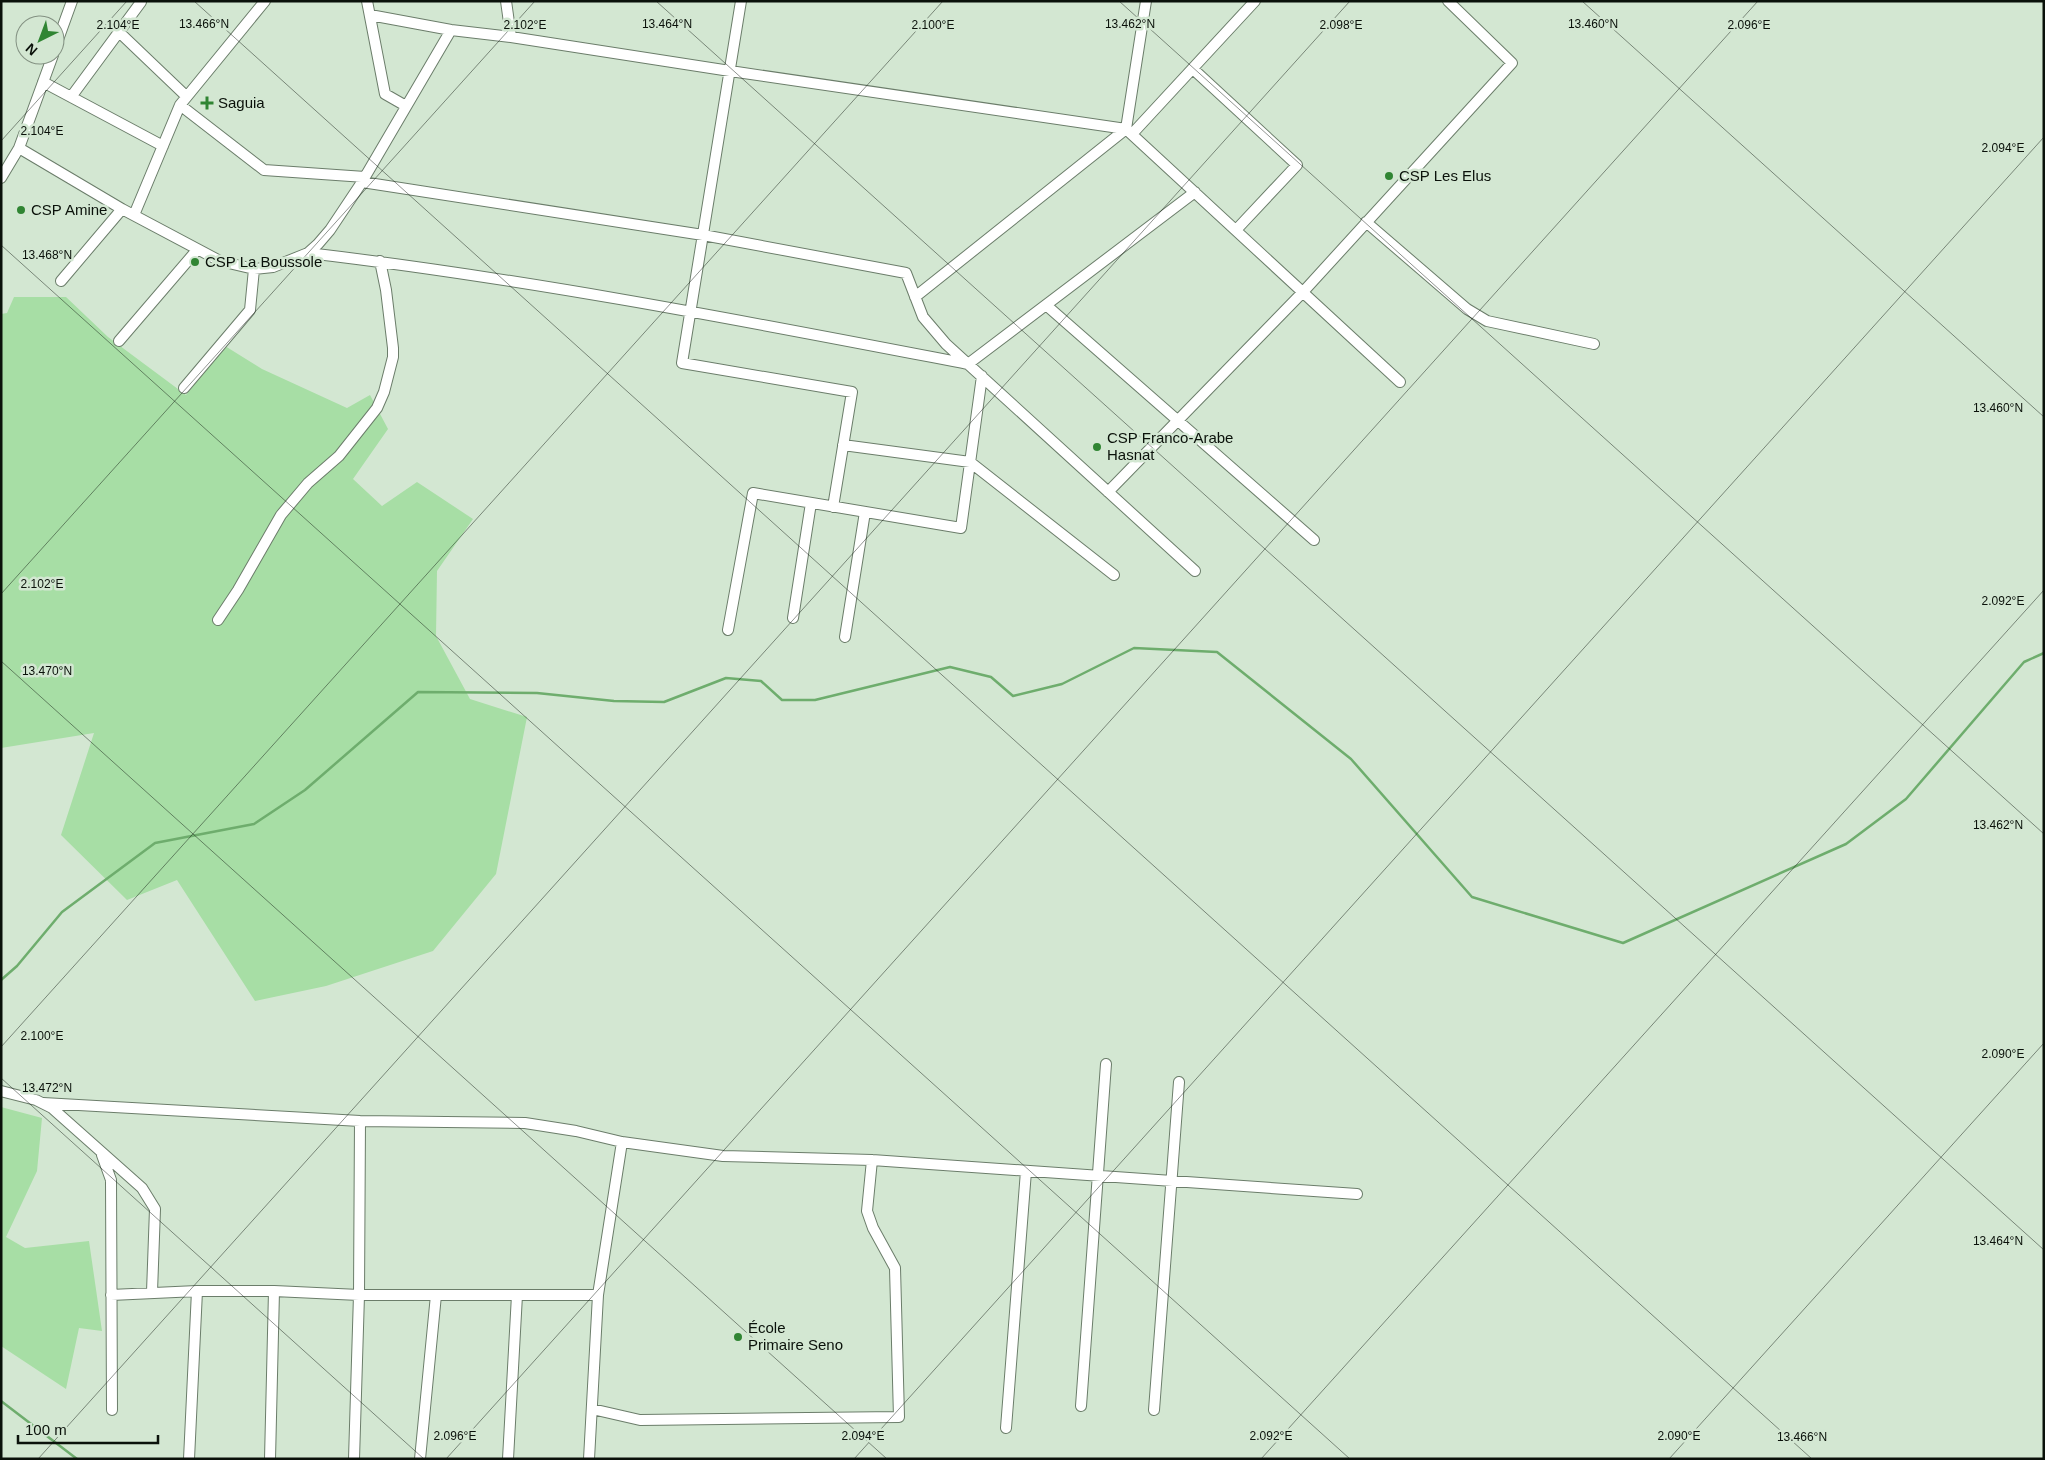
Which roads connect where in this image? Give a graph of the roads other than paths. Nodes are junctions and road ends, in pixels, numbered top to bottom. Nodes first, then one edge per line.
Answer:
1 (72, 1) edge
2 (265, 1) edge
3 (367, 1) edge
4 (506, 1) edge
5 (741, 1) edge
6 (1146, 1) edge
7 (1255, 1) edge
8 (1448, 1) edge
9 (142, 2) edge
10 (370, 15) junction
11 (65, 20) edge
12 (451, 30) junction
13 (119, 32) junction
14 (511, 37) junction
15 (49, 65) edge
16 (1193, 69) junction
17 (730, 71) junction
18 (43, 82) junction
19 (71, 97) junction
20 (183, 100) junction
21 (406, 106) junction
22 (1129, 131) junction
23 (164, 146) junction
24 (19, 148) junction
25 (1, 178) edge
26 (363, 179) junction
27 (1195, 192) junction
28 (122, 209) junction
29 (134, 215) junction
30 (1366, 222) junction
31 (1236, 230) junction
32 (703, 235) junction
33 (197, 250) junction
34 (308, 253) junction
35 (380, 261) junction
36 (254, 269) junction
37 (61, 281) dead end
38 (1303, 292) junction
39 (915, 297) junction
40 (1046, 304) junction
41 (690, 311) junction
42 (119, 341) dead end
43 (1594, 344) dead end
44 (968, 364) junction
45 (982, 376) junction
46 (1400, 382) dead end
47 (184, 388) dead end
48 (1178, 420) junction
49 (843, 445) junction
50 (970, 462) junction
51 (1108, 492) junction
52 (811, 503) junction
53 (833, 506) junction
54 (865, 512) junction
55 (1314, 540) dead end
56 (1195, 571) dead end
57 (1114, 575) dead end
58 (793, 618) dead end
59 (218, 620) dead end
60 (728, 630) dead end
61 (844, 637) dead end
62 (1106, 1064) dead end
63 (1179, 1082) dead end
64 (1, 1091) edge
65 (43, 1103) junction
66 (360, 1121) junction
67 (622, 1142) junction
68 (102, 1154) junction
69 (872, 1160) junction
70 (1026, 1171) junction
71 (1098, 1176) junction
72 (1172, 1181) junction
73 (1357, 1194) dead end
74 (196, 1291) junction
75 (274, 1291) junction
76 (152, 1292) junction
77 (111, 1295) junction
78 (359, 1295) junction
79 (436, 1295) junction
80 (517, 1295) junction
81 (598, 1295) junction
82 (1081, 1406) dead end
83 (592, 1409) junction
84 (112, 1410) dead end
85 (1154, 1410) dead end
86 (1006, 1428) dead end
87 (189, 1459) edge
88 (270, 1459) edge
89 (354, 1459) edge
90 (420, 1459) edge
91 (508, 1459) edge
92 (589, 1459) edge

1 - 11 street
2 - 20 street
3 - 10 street
4 - 14 street
5 - 17 street
6 - 22 street
7 - 16 street
8 - 30 street
9 - 13 street
10 - 12 street
10 - 21 street
12 - 14 street
12 - 21 street
13 - 19 street
13 - 20 street
14 - 17 street
15 - 18 street
16 - 22 street
16 - 31 street
17 - 22 street
17 - 32 street
18 - 19 street
18 - 24 street
19 - 23 street
20 - 23 street
20 - 26 street
21 - 26 street
22 - 27 street
22 - 39 street
23 - 29 street
24 - 25 street
24 - 28 street
26 - 32 street
26 - 34 street
27 - 31 street
27 - 40 street
28 - 29 street
28 - 37 street
29 - 33 street
30 - 38 street
30 - 43 street
31 - 38 street
32 - 39 street
32 - 41 street
33 - 36 street
33 - 42 street
34 - 35 street
34 - 36 street
35 - 41 street
35 - 59 street
36 - 47 street
38 - 46 street
38 - 48 street
39 - 44 street
40 - 44 street
40 - 48 street
41 - 44 street
41 - 49 street
44 - 45 street
45 - 50 street
45 - 51 street
48 - 51 street
48 - 55 street
49 - 50 street
49 - 53 street
50 - 54 street
50 - 57 street
51 - 56 street
52 - 53 street
52 - 58 street
52 - 60 street
53 - 54 street
54 - 61 street
62 - 71 street
63 - 72 street
64 - 65 street
65 - 66 street
65 - 68 street
66 - 67 street
66 - 78 street
67 - 69 street
67 - 81 street
68 - 76 street
68 - 77 street
69 - 70 street
69 - 83 street
70 - 71 street
70 - 86 street
71 - 72 street
71 - 82 street
72 - 73 street
72 - 85 street
74 - 75 street
74 - 76 street
74 - 87 street
75 - 78 street
75 - 88 street
76 - 77 street
77 - 84 street
78 - 79 street
78 - 89 street
79 - 80 street
79 - 90 street
80 - 81 street
80 - 91 street
81 - 83 street
83 - 92 street

